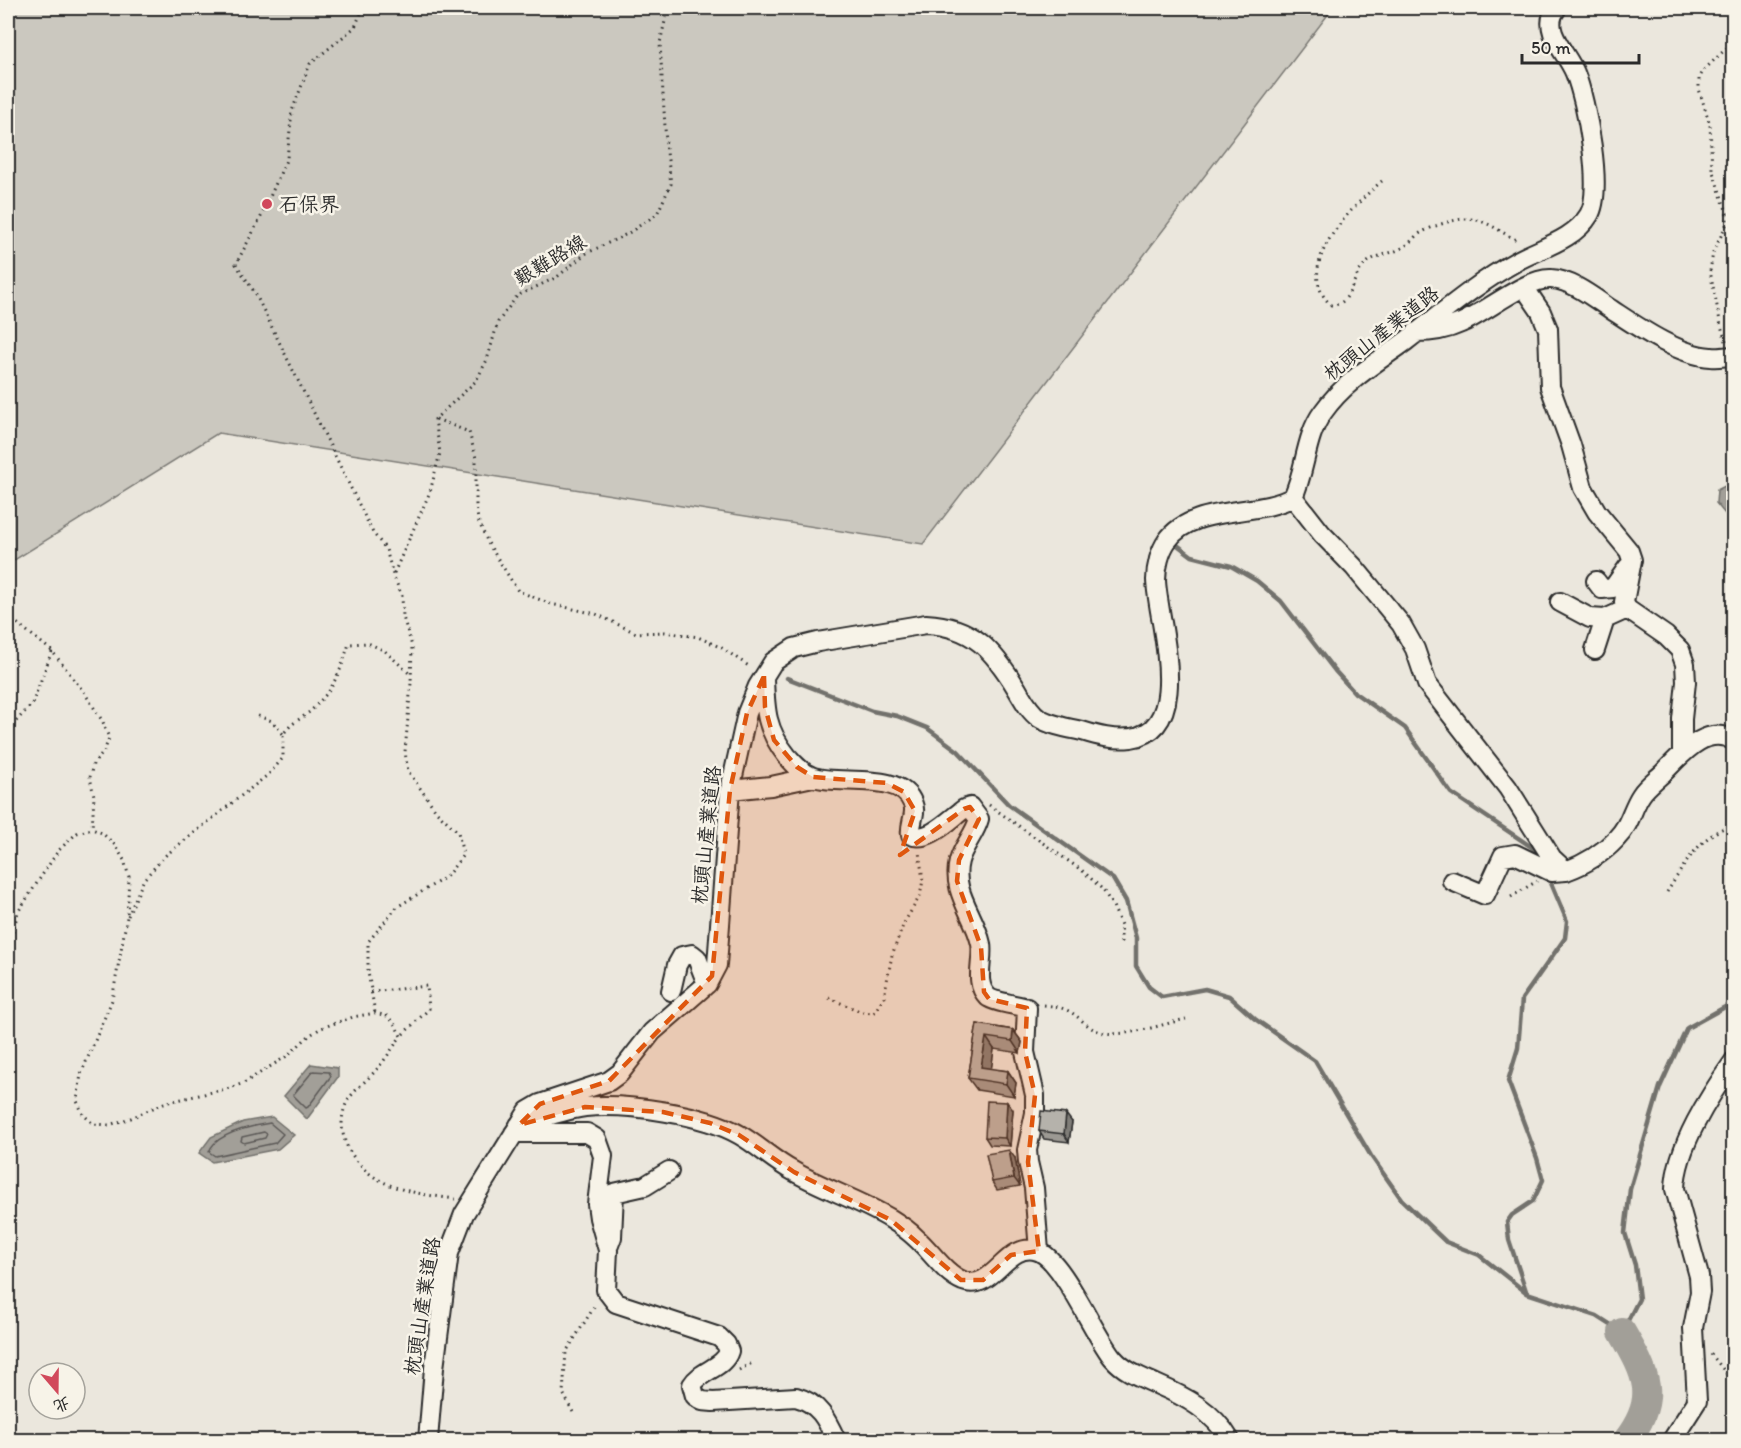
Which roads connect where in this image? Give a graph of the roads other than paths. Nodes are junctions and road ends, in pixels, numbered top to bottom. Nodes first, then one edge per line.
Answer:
1 (1557, 8) edge
2 (1524, 287) junction
3 (1416, 332) junction
4 (1733, 357) edge
5 (1293, 497) junction
6 (1632, 560) junction
7 (1596, 581) dead end
8 (1560, 602) dead end
9 (1627, 609) junction
10 (1605, 619) junction
11 (1595, 650) dead end
12 (764, 676) junction
13 (1734, 741) edge
14 (1682, 754) junction
15 (813, 777) junction
16 (730, 790) junction
17 (1559, 872) junction
18 (1452, 881) dead end
19 (707, 984) junction
20 (671, 992) dead end
21 (1734, 1061) edge
22 (517, 1129) junction
23 (669, 1171) dead end
24 (608, 1250) junction
25 (1039, 1251) junction
26 (428, 1440) edge
27 (836, 1440) edge
28 (1230, 1440) edge
29 (1672, 1440) edge

1 - 3 street, 枕頭山產業道路
2 - 3 street
2 - 4 street
2 - 6 street
3 - 5 street, 枕頭山產業道路
5 - 12 street, 枕頭山產業道路
5 - 17 street
6 - 7 street
6 - 9 street
8 - 10 street
9 - 10 street
9 - 14 street
10 - 11 street
12 - 15 street
12 - 16 street, 枕頭山產業道路
13 - 14 street
14 - 17 street
15 - 16 street
15 - 25 street
16 - 19 street, 枕頭山產業道路
17 - 18 street
19 - 20 street
19 - 22 street, 枕頭山產業道路
21 - 29 street
22 - 24 street
22 - 25 street
22 - 26 street, 枕頭山產業道路
23 - 24 street
24 - 27 street
25 - 28 street

